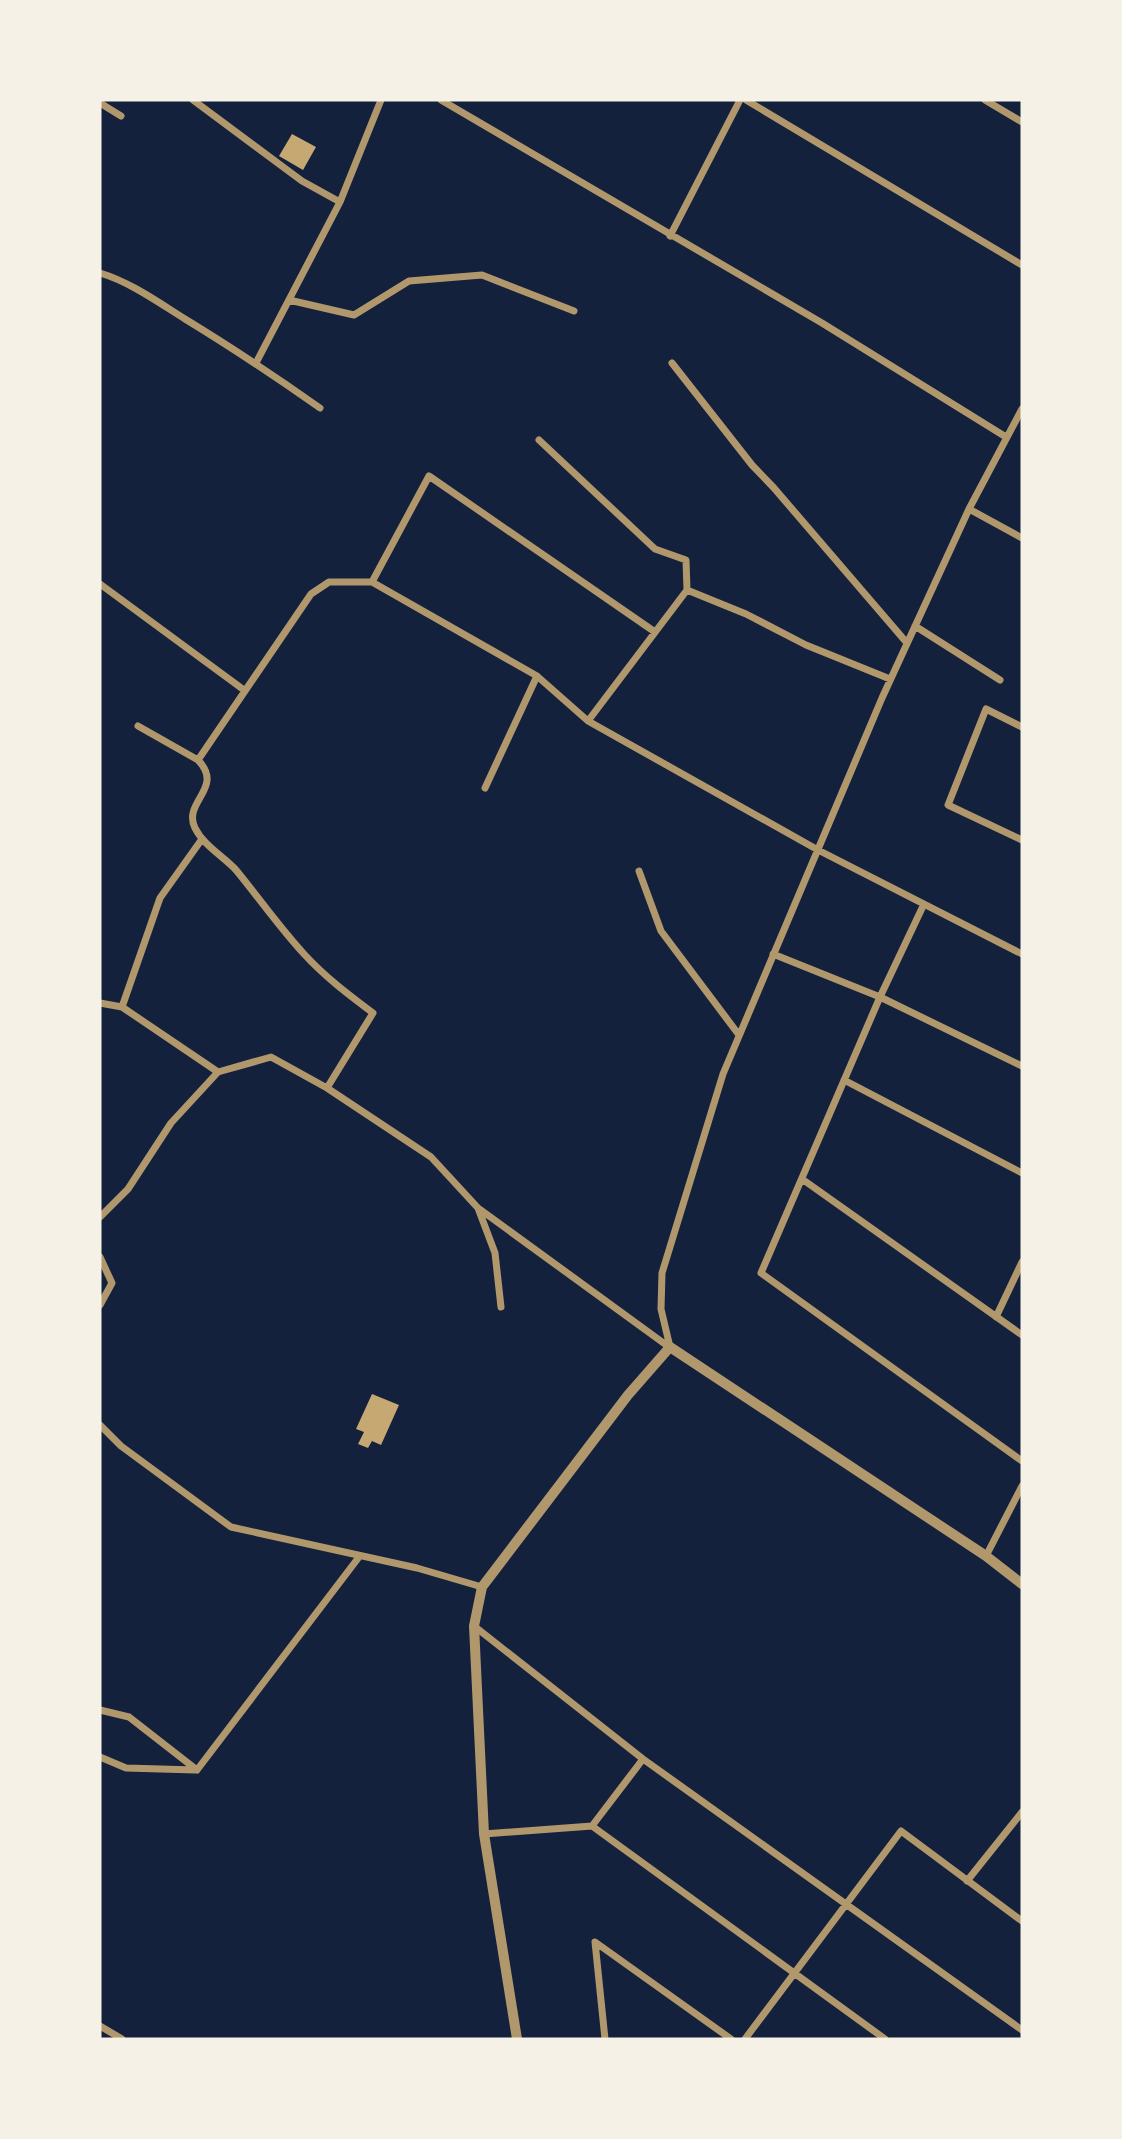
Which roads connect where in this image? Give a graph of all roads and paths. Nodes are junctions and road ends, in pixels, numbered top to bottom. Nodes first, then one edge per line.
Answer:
1 (193, 100) edge
2 (381, 100) edge
3 (441, 100) edge
4 (740, 100) edge
5 (746, 100) edge
6 (985, 100) edge
7 (100, 103) edge
8 (121, 116) dead end
9 (1022, 122) edge
10 (340, 202) junction
11 (670, 236) junction
12 (1022, 265) edge
13 (100, 273) edge
14 (289, 300) junction
15 (574, 311) dead end
16 (256, 363) junction
17 (672, 363) dead end
18 (320, 408) dead end
19 (1022, 410) edge
20 (1006, 437) junction
21 (539, 440) dead end
22 (969, 509) junction
23 (1022, 538) edge
24 (372, 582) junction
25 (100, 584) edge
26 (687, 590) junction
27 (915, 626) junction
28 (655, 632) junction
29 (907, 643) junction
30 (537, 676) junction
31 (891, 679) junction
32 (1000, 680) dead end
33 (244, 690) junction
34 (588, 721) junction
35 (138, 726) dead end
36 (1022, 727) edge
37 (198, 760) junction
38 (485, 788) dead end
39 (202, 839) junction
40 (1022, 840) edge
41 (818, 850) junction
42 (639, 871) dead end
43 (924, 904) junction
44 (773, 954) junction
45 (1022, 954) edge
46 (880, 998) junction
47 (100, 1003) edge
48 (122, 1007) junction
49 (739, 1035) junction
50 (1022, 1066) edge
51 (218, 1072) junction
52 (844, 1080) junction
53 (327, 1088) junction
54 (1022, 1173) edge
55 (802, 1179) junction
56 (478, 1208) junction
57 (100, 1217) edge
58 (100, 1256) edge
59 (1022, 1262) edge
60 (100, 1305) edge
61 (502, 1307) dead end
62 (996, 1317) junction
63 (1022, 1335) edge
64 (670, 1347) junction
65 (100, 1425) edge
66 (1022, 1461) edge
67 (1022, 1486) edge
68 (986, 1556) junction
69 (359, 1557) junction
70 (1022, 1584) edge
71 (482, 1587) junction
72 (474, 1626) junction
73 (100, 1710) edge
74 (100, 1758) edge
75 (643, 1759) junction
76 (197, 1770) junction
77 (1022, 1812) edge
78 (592, 1826) junction
79 (484, 1834) junction
80 (967, 1881) junction
81 (846, 1903) junction
82 (1022, 1921) edge
83 (793, 1972) junction
84 (100, 2026) edge
85 (1022, 2030) edge
86 (122, 2039) edge
87 (517, 2039) edge
88 (605, 2039) edge
89 (731, 2039) edge
90 (745, 2039) edge
91 (885, 2039) edge

1 - 10 street
2 - 10 street
3 - 11 street
4 - 11 street
5 - 12 street
6 - 9 street
7 - 8 street
10 - 14 street
11 - 20 street
13 - 16 street
14 - 15 street
14 - 16 street
16 - 18 street
17 - 29 street
19 - 20 street
20 - 22 street
21 - 26 street
22 - 23 street
22 - 27 street
24 - 28 street
24 - 30 street
24 - 33 street
25 - 33 street
26 - 28 street
26 - 31 street
27 - 29 street
27 - 32 street
28 - 34 street
29 - 31 street
30 - 34 street
30 - 38 street
31 - 41 street
33 - 37 street
34 - 41 street
35 - 37 street
36 - 40 street
37 - 39 street
39 - 48 street
39 - 53 street
41 - 43 street
41 - 44 street
42 - 49 street
43 - 45 street
43 - 46 street
44 - 46 street
44 - 49 street
46 - 50 street
46 - 52 street
47 - 48 street
48 - 51 street
49 - 64 street
51 - 53 street
51 - 57 street
52 - 54 street
52 - 55 street
53 - 56 street
55 - 62 street
55 - 66 street
56 - 61 street
56 - 64 street
58 - 60 street
59 - 62 street
62 - 63 street
64 - 68 street
64 - 71 street
65 - 69 street
67 - 68 street
68 - 70 street
69 - 71 street
69 - 76 street
71 - 72 street
72 - 75 street
72 - 79 street
73 - 76 street
74 - 76 street
75 - 78 street
75 - 81 street
77 - 80 street
78 - 79 street
78 - 83 street
79 - 87 street
80 - 81 street
80 - 82 street
81 - 83 street
81 - 85 street
83 - 90 street
83 - 91 street
84 - 86 street
88 - 89 street

